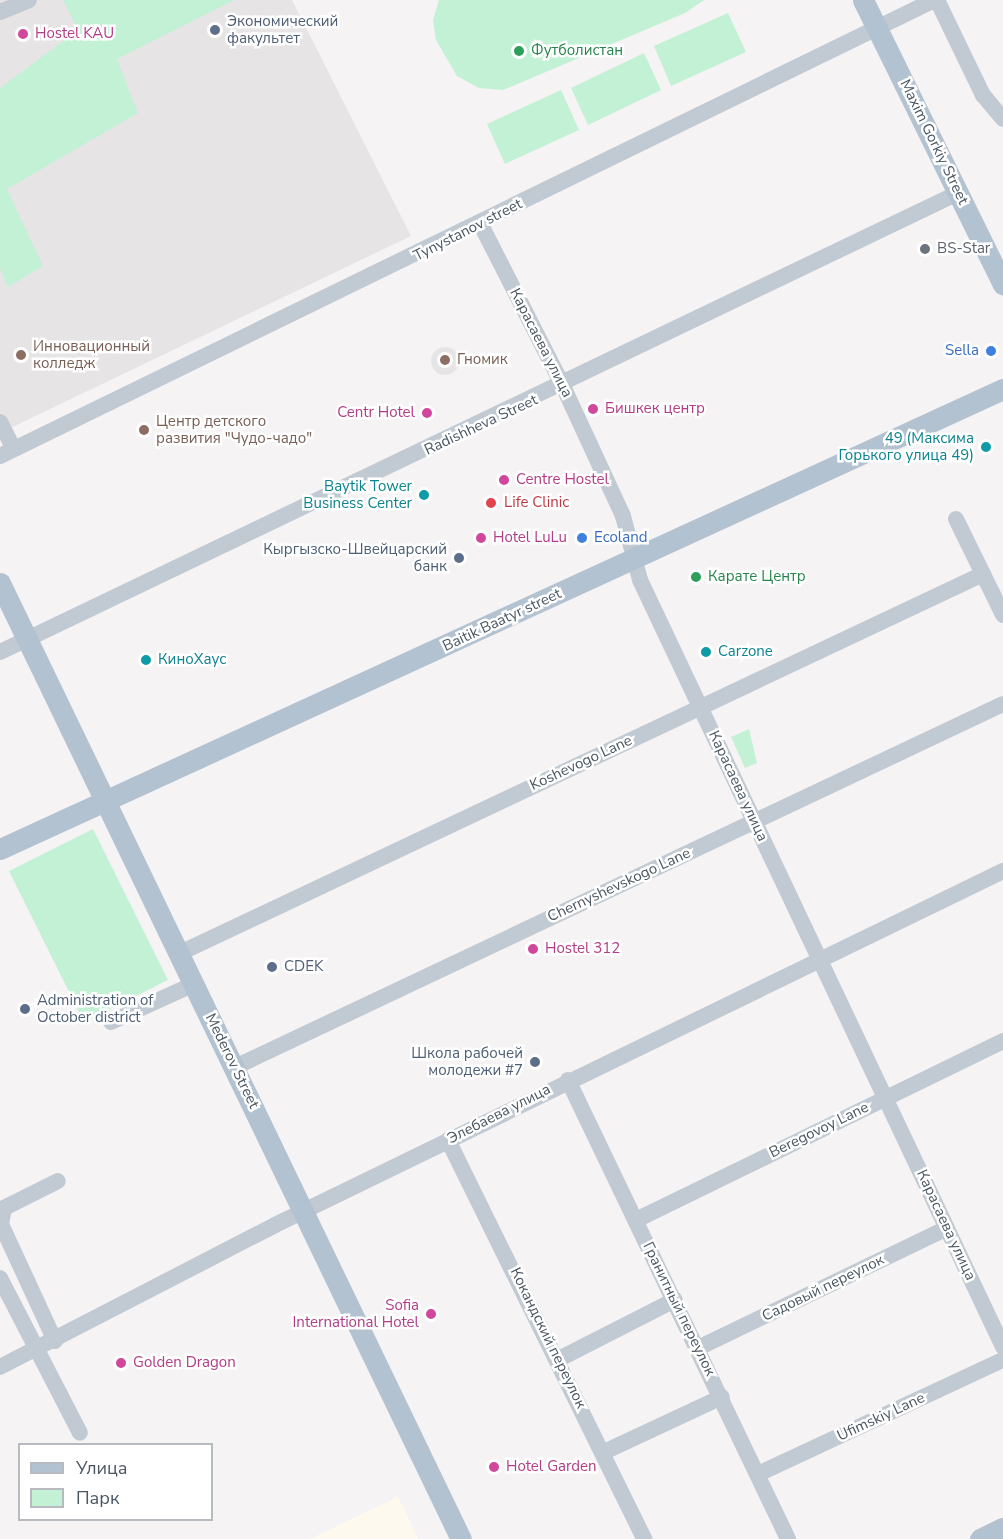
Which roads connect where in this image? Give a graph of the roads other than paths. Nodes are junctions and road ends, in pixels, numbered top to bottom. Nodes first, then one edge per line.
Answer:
1 (29, 0) edge
2 (863, 0) edge
3 (935, 0) edge
4 (0, 12) edge
5 (879, 29) junction
6 (1003, 119) edge
7 (958, 193) junction
8 (480, 223) junction
9 (1003, 284) edge
10 (563, 386) junction
11 (1003, 389) edge
12 (0, 422) edge
13 (7, 453) edge
14 (956, 519) dead end
15 (633, 560) junction
16 (983, 574) junction
17 (0, 583) edge
18 (1003, 615) edge
19 (28, 640) junction
20 (0, 652) edge
21 (1003, 704) edge
22 (700, 707) junction
23 (106, 801) junction
24 (754, 821) junction
25 (0, 849) edge
26 (1003, 871) edge
27 (180, 953) junction
28 (822, 962) junction
29 (195, 984) junction
30 (111, 1022) dead end
31 (1003, 1041) edge
32 (235, 1067) junction
33 (568, 1080) junction
34 (886, 1098) junction
35 (448, 1140) junction
36 (58, 1181) dead end
37 (304, 1211) junction
38 (636, 1220) junction
39 (947, 1228) junction
40 (0, 1278) edge
41 (675, 1300) junction
42 (55, 1341) junction
43 (1003, 1347) edge
44 (698, 1348) junction
45 (38, 1350) junction
46 (559, 1359) junction
47 (1003, 1360) edge
48 (0, 1367) edge
49 (722, 1397) junction
50 (80, 1433) dead end
51 (604, 1452) junction
52 (758, 1474) junction
53 (1003, 1528) edge
54 (461, 1539) edge
55 (644, 1539) edge
56 (788, 1539) edge
57 (980, 1539) edge

1 - 4 street
2 - 5 main road, Maxim Gorkiy Street
3 - 5 street, Tynystanov street
3 - 6 street
5 - 7 main road, Maxim Gorkiy Street
5 - 8 street, Tynystanov street
7 - 9 main road, Maxim Gorkiy Street
7 - 10 street, Radishheva Street
8 - 10 street, Карасаева улица
8 - 13 street, Tynystanov street
10 - 15 street, Карасаева улица
10 - 19 street, Radishheva Street
11 - 15 main road, Baitik Baatyr street
12 - 13 street
14 - 16 street
15 - 22 street, Карасаева улица
15 - 23 main road, Baitik Baatyr street
16 - 18 street
16 - 22 street, Koshevogo Lane
17 - 19 main road, Mederov Street
19 - 20 street, Radishheva Street
19 - 23 main road, Mederov Street
21 - 24 street, Chernyshevskogo Lane
22 - 24 street, Карасаева улица
22 - 27 street, Koshevogo Lane
23 - 25 main road, Baitik Baatyr street
23 - 27 main road, Mederov Street
24 - 28 street, Карасаева улица
24 - 32 street, Chernyshevskogo Lane
26 - 28 street, Элебаева улица
27 - 29 main road, Mederov Street
28 - 33 street, Элебаева улица
28 - 34 street, Карасаева улица
29 - 30 street
29 - 32 main road, Mederov Street
31 - 34 street, Beregovoy Lane
32 - 37 main road, Mederov Street
33 - 35 street, Элебаева улица
33 - 38 street, Гранитный переулок
34 - 38 street, Beregovoy Lane
34 - 39 street, Карасаева улица
35 - 37 street, Элебаева улица
35 - 46 street, Кокандский переулок
36 - 42 street
37 - 42 street, Элебаева улица
37 - 54 main road, Mederov Street
38 - 41 street, Гранитный переулок
39 - 43 street, Карасаева улица
39 - 44 street, Садовый переулок
40 - 45 street
41 - 44 street, Гранитный переулок
41 - 46 street
42 - 45 street, Элебаева улица
44 - 49 street, Гранитный переулок
45 - 48 street, Элебаева улица
45 - 50 street
46 - 51 street, Кокандский переулок
47 - 52 street, Ufimskiy Lane
49 - 51 street
49 - 52 street, Гранитный переулок
51 - 55 street, Кокандский переулок
52 - 56 street, Гранитный переулок
53 - 57 main road

